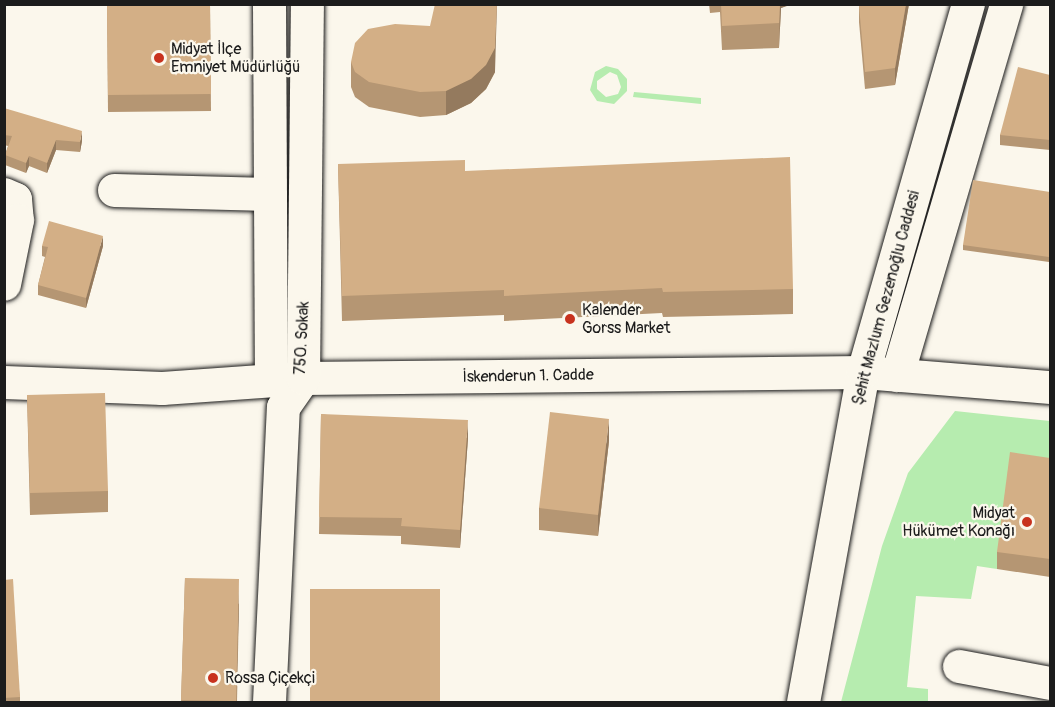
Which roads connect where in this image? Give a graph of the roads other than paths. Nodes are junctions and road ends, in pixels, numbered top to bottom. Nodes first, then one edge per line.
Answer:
1 (269, 4) edge
2 (307, 4) edge
3 (968, 4) edge
4 (1006, 4) edge
5 (114, 190) dead end
6 (4, 194) edge
7 (269, 194) junction
8 (4, 284) edge
9 (863, 372) junction
10 (897, 375) junction
11 (287, 379) junction
12 (4, 382) edge
13 (1050, 387) edge
14 (959, 666) dead end
15 (1050, 683) edge
16 (268, 702) edge
17 (802, 702) edge

1 - 7 street
2 - 11 street, 750. Sokak
3 - 9 street, Şehit Mazlum Gezenoğlu Caddesi
4 - 10 street, Şehit Mazlum Gezenoğlu Caddesi
5 - 7 street
6 - 8 street
7 - 11 street
9 - 10 street, İskenderun 1. Cadde
9 - 11 street, İskenderun 1. Cadde
9 - 17 street, Şehit Mazlum Gezenoğlu Caddesi
10 - 13 street, İskenderun 1. Cadde
11 - 12 street, İskenderun 1. Cadde
11 - 16 street, 750. Sokak
14 - 15 street

